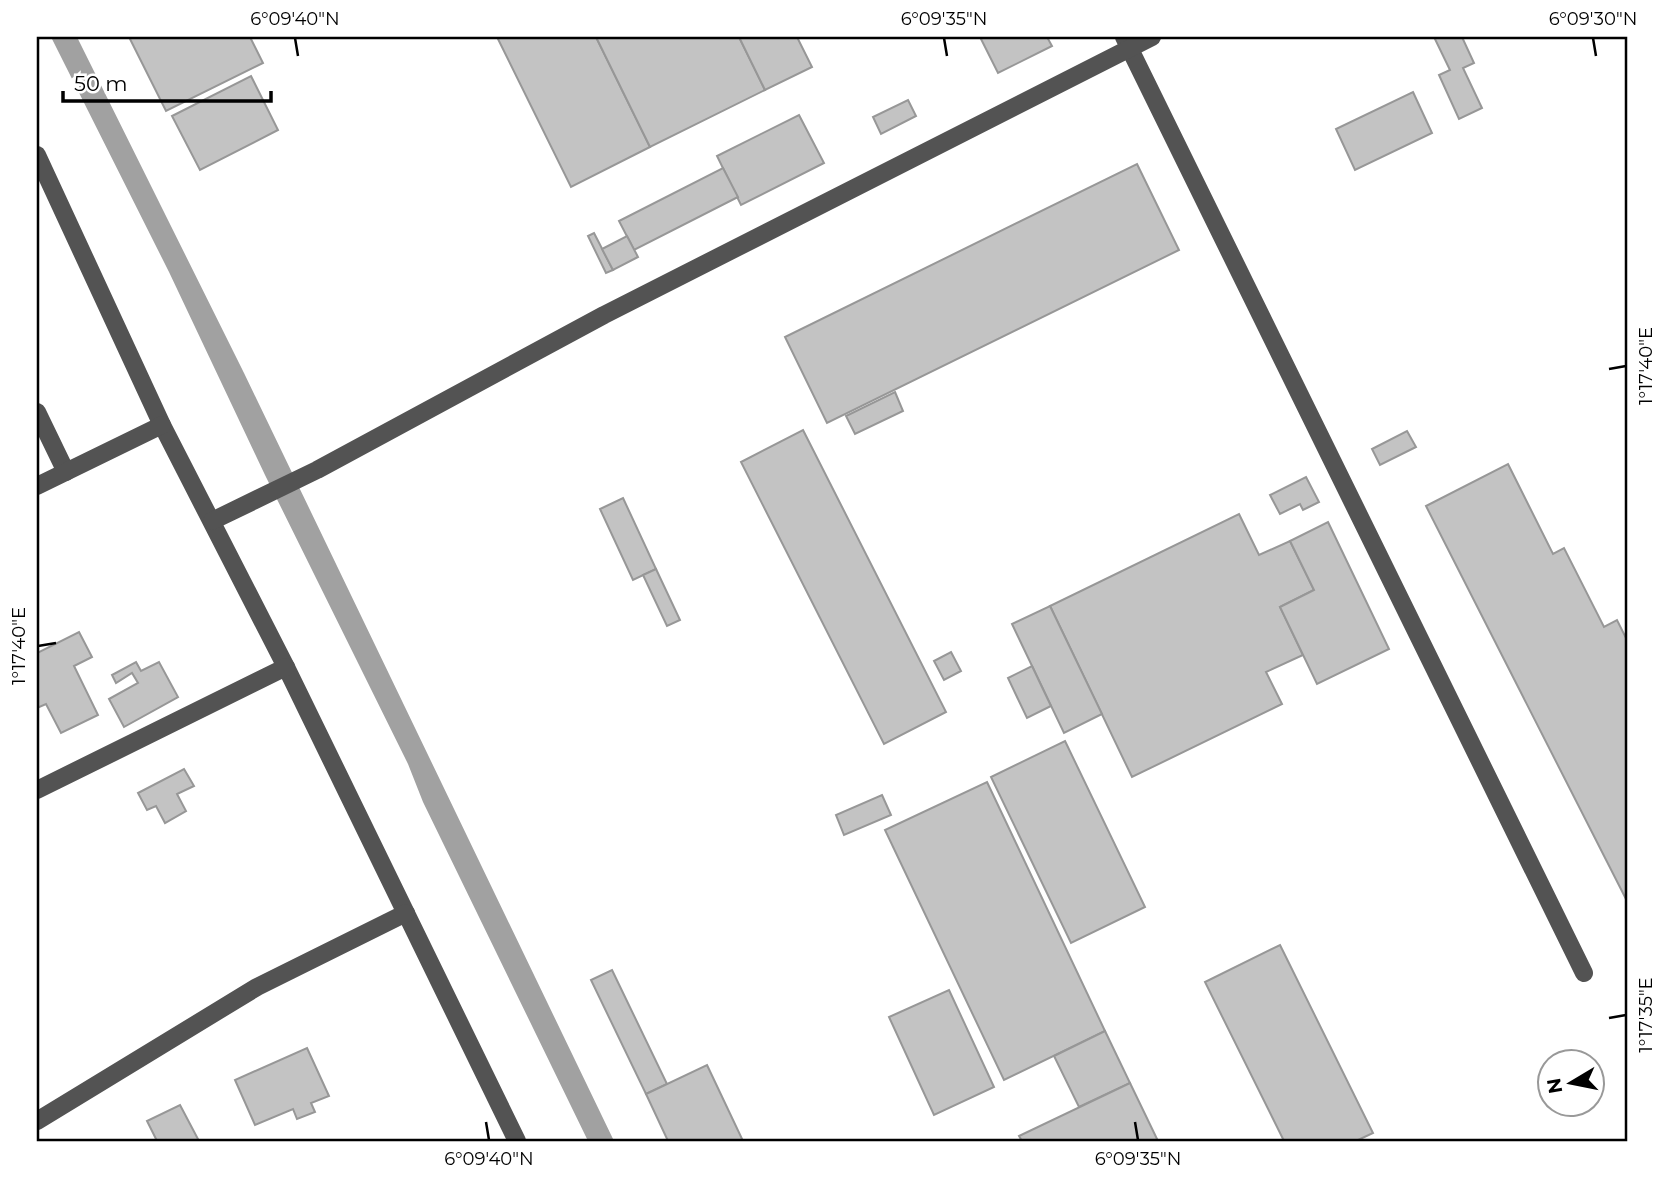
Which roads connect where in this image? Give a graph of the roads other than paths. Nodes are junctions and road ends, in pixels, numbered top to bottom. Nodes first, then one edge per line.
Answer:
1 (1152, 37) edge
2 (1126, 42) edge
3 (37, 155) edge
4 (37, 412) edge
5 (162, 425) junction
6 (66, 471) junction
7 (37, 485) edge
8 (212, 521) junction
9 (286, 667) junction
10 (37, 790) edge
11 (406, 913) junction
12 (1584, 973) dead end
13 (37, 1121) edge
14 (517, 1141) edge

1 - 2 street
2 - 8 street
2 - 12 street
3 - 5 street
4 - 6 street
5 - 6 street
5 - 8 street
6 - 7 street
8 - 9 street
9 - 10 street
9 - 11 street
11 - 13 street
11 - 14 street

